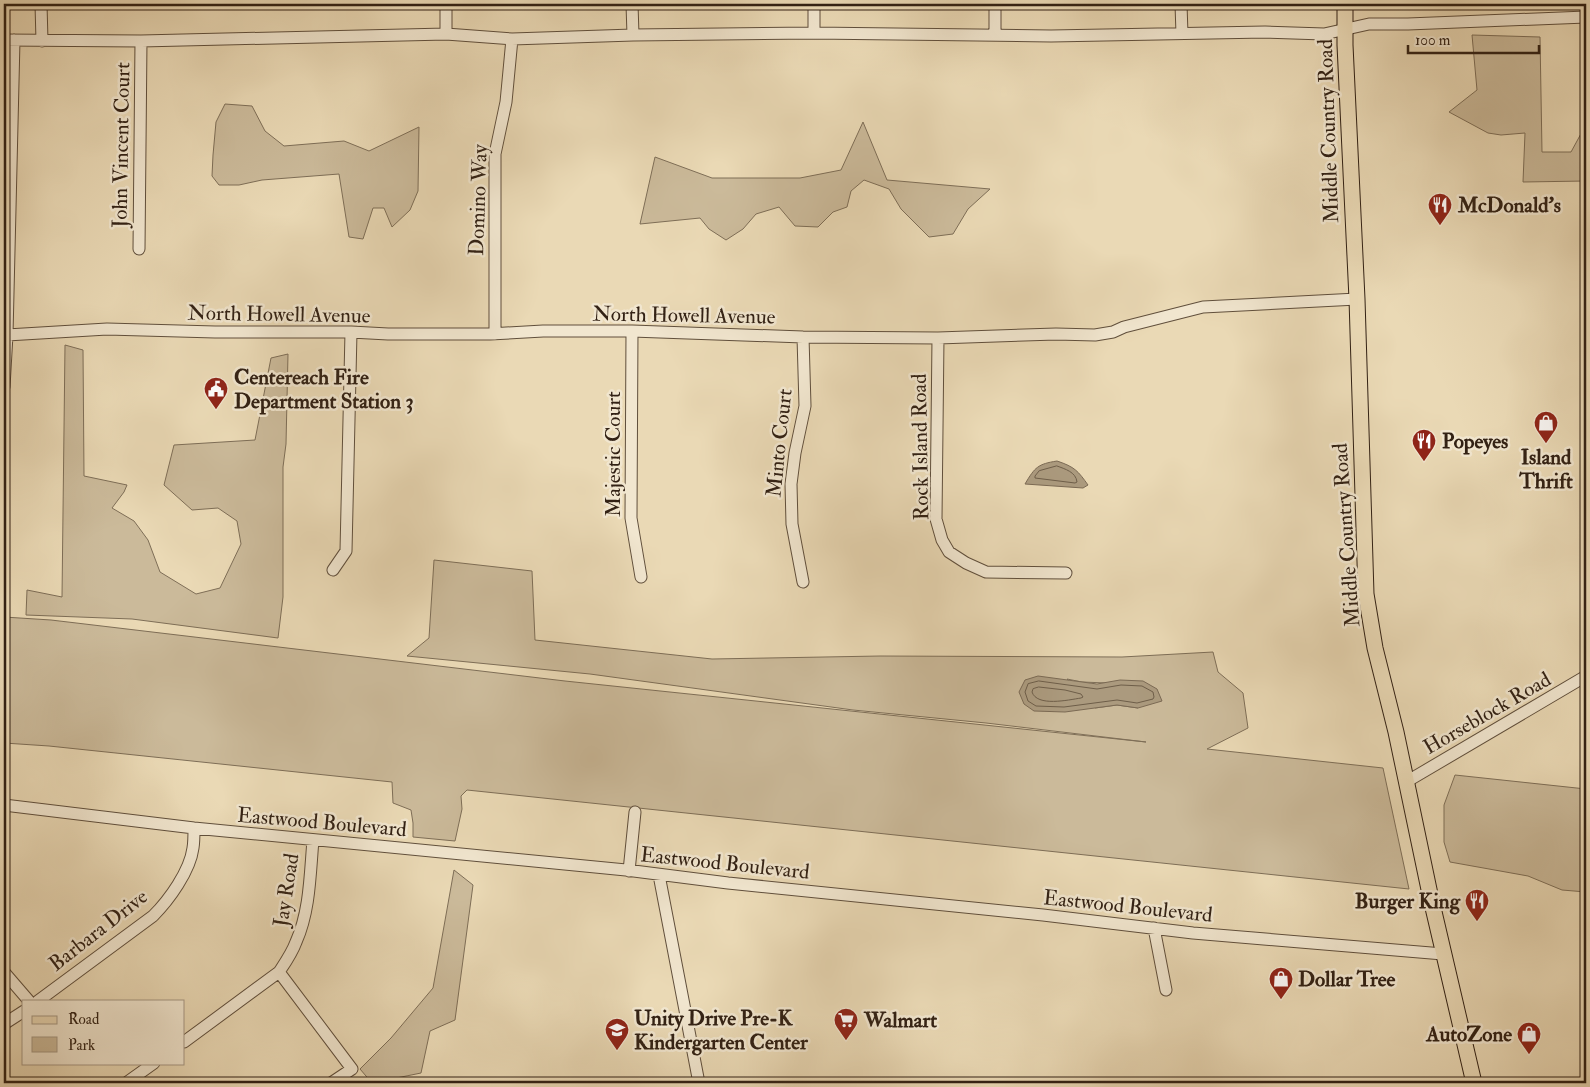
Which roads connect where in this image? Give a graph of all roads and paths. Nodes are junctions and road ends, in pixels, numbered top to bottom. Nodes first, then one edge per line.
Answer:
1 (41, 4) edge
2 (446, 4) edge
3 (632, 4) edge
4 (814, 4) edge
5 (995, 4) edge
6 (1181, 4) edge
7 (1345, 4) edge
8 (1586, 17) edge
9 (1345, 29) junction
10 (814, 33) junction
11 (446, 34) junction
12 (1182, 34) junction
13 (633, 35) junction
14 (995, 35) junction
15 (512, 39) junction
16 (9, 40) edge
17 (42, 41) junction
18 (141, 41) junction
19 (139, 249) dead end
20 (1357, 299) junction
21 (632, 331) junction
22 (351, 332) junction
23 (496, 334) junction
24 (7, 335) junction
25 (802, 337) junction
26 (938, 338) junction
27 (4, 387) edge
28 (333, 570) dead end
29 (1066, 573) dead end
30 (641, 577) dead end
31 (803, 582) dead end
32 (1586, 676) edge
33 (1406, 782) junction
34 (4, 805) edge
35 (635, 812) dead end
36 (194, 828) junction
37 (313, 840) junction
38 (629, 871) junction
39 (659, 875) junction
40 (1154, 928) junction
41 (1443, 954) junction
42 (4, 972) edge
43 (278, 972) junction
44 (1166, 990) dead end
45 (28, 1000) edge
46 (39, 1000) edge
47 (22, 1011) edge
48 (4, 1024) edge
49 (185, 1041) edge
50 (153, 1064) edge
51 (126, 1083) edge
52 (331, 1083) edge
53 (699, 1083) edge
54 (1474, 1083) edge

1 - 17 street
2 - 11 street
3 - 13 street
4 - 10 street
5 - 14 street
6 - 12 street
7 - 9 main road, Middle Country Road
8 - 9 street
9 - 12 street
9 - 20 main road, Middle Country Road
10 - 13 street
10 - 14 street
11 - 15 street
11 - 18 street
12 - 14 street
13 - 15 street
15 - 23 street, Domino Way
16 - 17 street
16 - 24 street
17 - 18 street
18 - 19 street, John Vincent Court
20 - 26 street, North Howell Avenue
20 - 33 main road, Middle Country Road
21 - 23 street, North Howell Avenue
21 - 25 street, North Howell Avenue
21 - 30 street, Majestic Court
22 - 23 street, North Howell Avenue
22 - 24 street, North Howell Avenue
22 - 28 street
24 - 27 street
25 - 26 street, North Howell Avenue
25 - 31 street, Minto Court
26 - 29 street, Rock Island Road
32 - 33 street, Horseblock Road
33 - 41 main road, Middle Country Road
34 - 36 street, Eastwood Boulevard
35 - 38 street
36 - 37 street, Eastwood Boulevard
36 - 46 street, Barbara Drive
37 - 38 street, Eastwood Boulevard
37 - 43 street, Jay Road
38 - 39 street, Eastwood Boulevard
39 - 40 street, Eastwood Boulevard
39 - 53 street
40 - 41 street, Eastwood Boulevard
40 - 44 street
41 - 54 main road, Middle Country Road
42 - 45 street
43 - 49 street, Jay Road
43 - 52 street
47 - 48 street
50 - 51 street

